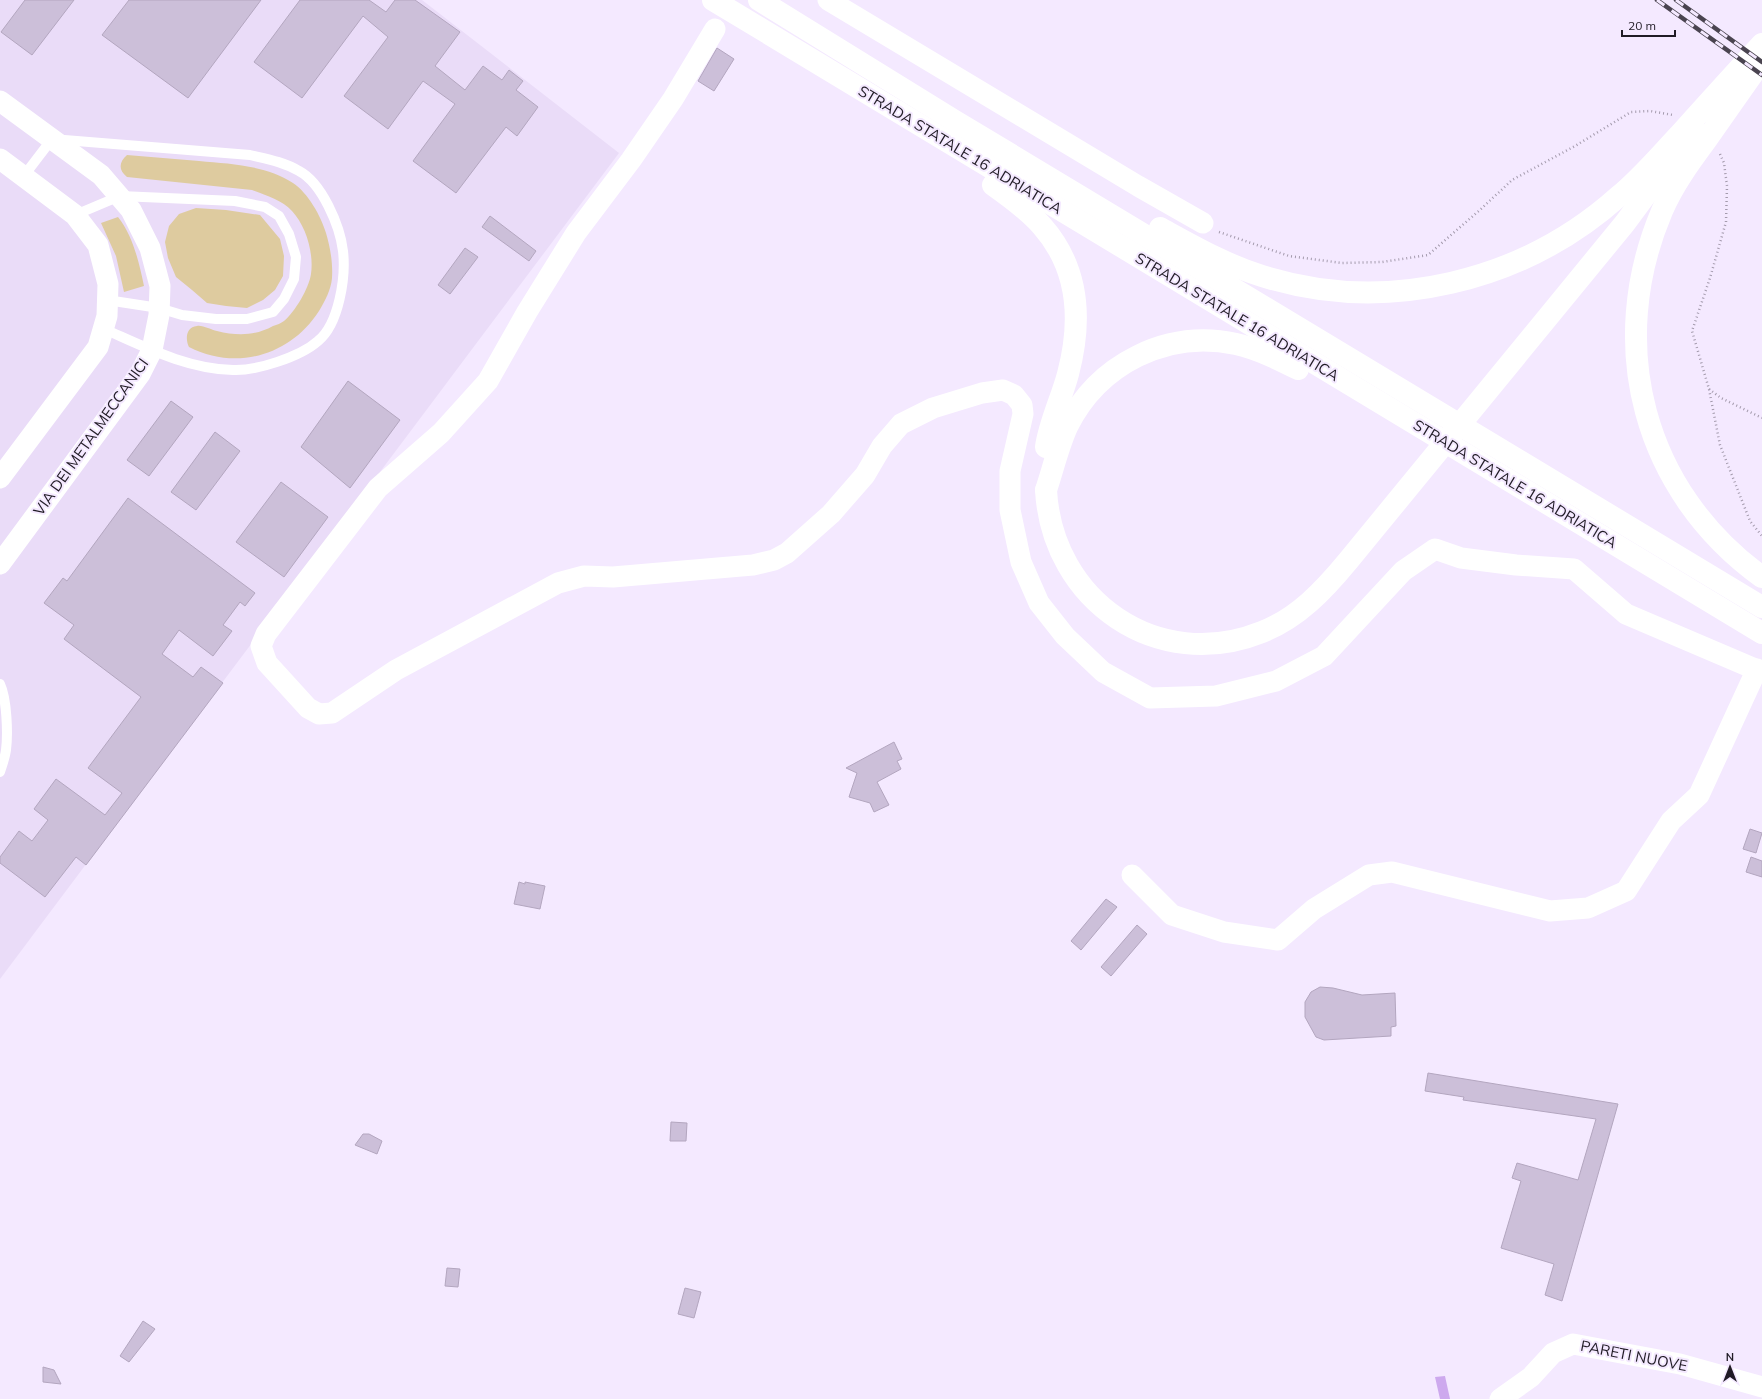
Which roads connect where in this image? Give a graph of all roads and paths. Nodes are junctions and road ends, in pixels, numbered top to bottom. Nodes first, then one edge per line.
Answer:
1 (713, 0) edge
2 (759, 0) edge
3 (828, 0) edge
4 (715, 29) dead end
5 (1762, 44) edge
6 (1762, 50) edge
7 (1762, 61) edge
8 (878, 100) junction
9 (0, 101) edge
10 (955, 121) junction
11 (52, 138) junction
12 (0, 159) edge
13 (1675, 159) junction
14 (23, 177) junction
15 (120, 196) junction
16 (75, 215) junction
17 (1211, 228) joint
18 (1428, 255) dead end
19 (108, 300) junction
20 (159, 308) junction
21 (104, 329) junction
22 (152, 350) junction
23 (1709, 389) dead end
24 (1762, 418) edge
25 (1431, 434) junction
26 (0, 478) edge
27 (1046, 490) junction
28 (0, 564) edge
29 (1762, 577) edge
30 (1762, 607) edge
31 (1762, 633) edge
32 (1759, 671) edge
33 (0, 684) edge
34 (0, 772) edge
35 (1132, 875) dead end
36 (1762, 1388) edge
37 (1500, 1399) edge

1 - 8 main road, STRADA STATALE 16 ADRIATICA
2 - 10 main road, STRADA STATALE 16 ADRIATICA
3 - 17 street
4 - 32 street
5 - 13 main road
6 - 13 main road
7 - 13 main road
8 - 25 main road, STRADA STATALE 16 ADRIATICA
8 - 27 main road
9 - 11 street, VIA DEI METALMECCANICI
10 - 13 main road
10 - 30 main road, STRADA STATALE 16 ADRIATICA
11 - 14 lane
11 - 15 street, VIA DEI METALMECCANICI
11 - 22 lane
12 - 14 street
13 - 27 main road
13 - 29 main road
14 - 16 street
15 - 16 lane
15 - 20 street, VIA DEI METALMECCANICI
15 - 20 lane
16 - 19 street
17 - 18 path
19 - 20 lane
19 - 21 street
20 - 22 street, VIA DEI METALMECCANICI
21 - 22 lane
21 - 26 street
22 - 28 street, VIA DEI METALMECCANICI
23 - 24 path
25 - 27 main road
25 - 31 main road, STRADA STATALE 16 ADRIATICA
32 - 35 street
33 - 34 lane
36 - 37 street, PARETI NUOVE

